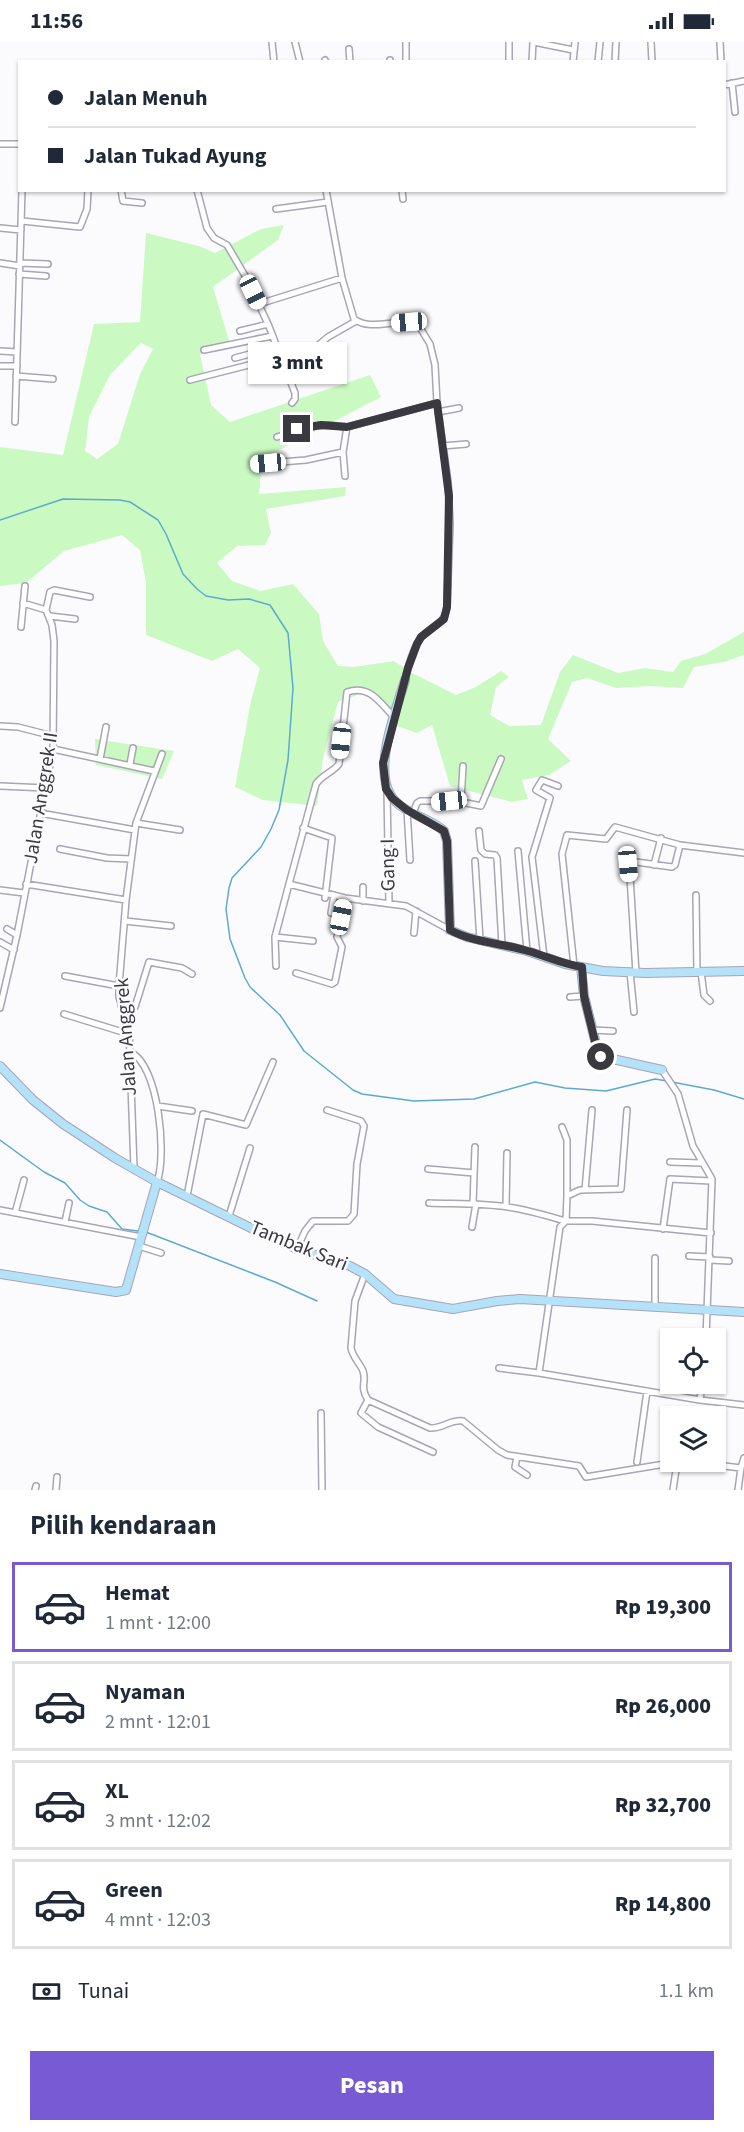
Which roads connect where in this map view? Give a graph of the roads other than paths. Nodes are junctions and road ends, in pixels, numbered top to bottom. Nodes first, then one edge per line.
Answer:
1 (272, 42) edge
2 (295, 42) edge
3 (406, 42) edge
4 (509, 42) edge
5 (534, 42) edge
6 (574, 42) edge
7 (600, 42) edge
8 (616, 42) edge
9 (651, 42) edge
10 (720, 42) edge
11 (349, 49) dead end
12 (573, 50) junction
13 (274, 60) edge
14 (300, 60) edge
15 (350, 60) edge
16 (406, 60) edge
17 (509, 60) edge
18 (532, 60) edge
19 (573, 60) edge
20 (598, 60) edge
21 (615, 60) edge
22 (652, 60) edge
23 (721, 60) edge
24 (744, 81) edge
25 (727, 83) edge
26 (735, 112) dead end
27 (0, 144) edge
28 (18, 144) edge
29 (22, 192) edge
30 (88, 192) edge
31 (121, 192) edge
32 (197, 192) edge
33 (326, 192) edge
34 (402, 192) edge
35 (403, 199) dead end
36 (328, 202) junction
37 (142, 203) dead end
38 (276, 209) dead end
39 (21, 221) junction
40 (0, 228) edge
41 (21, 230) junction
42 (0, 263) edge
43 (48, 264) dead end
44 (20, 265) junction
45 (19, 274) junction
46 (46, 276) dead end
47 (342, 278) junction
48 (259, 304) junction
49 (356, 321) junction
50 (268, 324) junction
51 (240, 331) dead end
52 (272, 336) junction
53 (276, 347) junction
54 (204, 350) dead end
55 (0, 351) edge
56 (17, 352) junction
57 (235, 358) dead end
58 (281, 360) junction
59 (0, 366) edge
60 (17, 366) junction
61 (285, 367) junction
62 (16, 376) junction
63 (53, 379) dead end
64 (190, 380) dead end
65 (292, 403) dead end
66 (437, 403) junction
67 (459, 408) dead end
68 (438, 412) junction
69 (15, 422) dead end
70 (347, 427) junction
71 (277, 437) dead end
72 (466, 444) dead end
73 (442, 446) junction
74 (343, 452) junction
75 (256, 464) dead end
76 (345, 476) dead end
77 (25, 586) dead end
78 (90, 597) dead end
79 (23, 603) junction
80 (46, 610) junction
81 (50, 616) junction
82 (75, 619) dead end
83 (21, 627) dead end
84 (405, 680) joint
85 (394, 717) junction
86 (0, 726) edge
87 (106, 727) dead end
88 (53, 736) junction
89 (133, 748) dead end
90 (53, 749) junction
91 (162, 754) dead end
92 (100, 759) junction
93 (501, 759) dead end
94 (130, 764) junction
95 (463, 766) dead end
96 (154, 771) junction
97 (0, 786) edge
98 (558, 786) dead end
99 (46, 788) junction
100 (387, 791) junction
101 (461, 801) junction
102 (410, 812) junction
103 (40, 813) junction
104 (136, 823) junction
105 (303, 828) junction
106 (135, 830) junction
107 (180, 830) dead end
108 (479, 831) dead end
109 (661, 838) junction
110 (680, 845) junction
111 (60, 849) dead end
112 (518, 851) dead end
113 (744, 853) edge
114 (131, 859) junction
115 (410, 860) dead end
116 (475, 861) dead end
117 (654, 865) junction
118 (26, 884) junction
119 (289, 884) junction
120 (363, 887) dead end
121 (0, 890) edge
122 (24, 893) junction
123 (334, 895) junction
124 (696, 895) dead end
125 (326, 896) junction
126 (345, 898) junction
127 (126, 900) junction
128 (363, 901) junction
129 (389, 903) junction
130 (416, 911) junction
131 (331, 913) dead end
132 (125, 921) junction
133 (171, 926) dead end
134 (7, 929) dead end
135 (450, 930) junction
136 (414, 933) dead end
137 (17, 935) junction
138 (275, 937) junction
139 (313, 940) dead end
140 (480, 940) junction
141 (0, 942) edge
142 (502, 945) junction
143 (14, 950) junction
144 (527, 951) junction
145 (544, 957) junction
146 (276, 966) dead end
147 (578, 967) junction
148 (744, 971) edge
149 (699, 972) junction
150 (296, 973) dead end
151 (633, 973) junction
152 (192, 974) dead end
153 (65, 976) dead end
154 (119, 986) junction
155 (584, 996) junction
156 (570, 997) dead end
157 (710, 1001) dead end
158 (121, 1005) junction
159 (0, 1008) edge
160 (634, 1012) dead end
161 (64, 1014) dead end
162 (592, 1030) junction
163 (613, 1031) dead end
164 (129, 1034) junction
165 (130, 1052) junction
166 (273, 1062) dead end
167 (0, 1066) edge
168 (662, 1070) joint
169 (158, 1106) junction
170 (327, 1110) dead end
171 (592, 1110) dead end
172 (627, 1110) dead end
173 (192, 1111) dead end
174 (562, 1127) dead end
175 (475, 1147) dead end
176 (250, 1148) dead end
177 (507, 1153) dead end
178 (670, 1162) dead end
179 (701, 1163) junction
180 (134, 1168) junction
181 (428, 1169) dead end
182 (474, 1173) junction
183 (24, 1180) dead end
184 (711, 1180) junction
185 (157, 1182) junction
186 (585, 1190) junction
187 (187, 1196) junction
188 (567, 1197) junction
189 (69, 1203) dead end
190 (429, 1203) dead end
191 (475, 1204) junction
192 (506, 1206) junction
193 (1, 1210) edge
194 (15, 1213) junction
195 (229, 1216) junction
196 (0, 1217) edge
197 (566, 1221) junction
198 (65, 1222) junction
199 (472, 1227) dead end
200 (663, 1229) junction
201 (142, 1233) junction
202 (711, 1233) junction
203 (139, 1246) junction
204 (297, 1249) junction
205 (161, 1252) dead end
206 (689, 1256) dead end
207 (655, 1258) dead end
208 (710, 1258) junction
209 (729, 1261) dead end
210 (0, 1274) edge
211 (365, 1274) junction
212 (549, 1300) junction
213 (655, 1306) junction
214 (707, 1310) junction
215 (744, 1312) edge
216 (706, 1328) edge
217 (499, 1368) dead end
218 (539, 1373) junction
219 (647, 1391) junction
220 (701, 1394) edge
221 (700, 1400) junction
222 (366, 1403) junction
223 (744, 1405) edge
224 (321, 1413) dead end
225 (433, 1452) dead end
226 (516, 1461) junction
227 (637, 1462) dead end
228 (726, 1462) edge
229 (742, 1463) edge
230 (660, 1465) edge
231 (676, 1472) edge
232 (527, 1475) dead end
233 (57, 1476) dead end
234 (56, 1490) edge
235 (322, 1490) edge
236 (673, 1490) edge
237 (738, 1490) edge

1 - 13 street
2 - 14 street
3 - 16 street
4 - 17 street
5 - 12 street
5 - 18 street
6 - 12 street
7 - 20 street
8 - 21 street
9 - 22 street
10 - 23 street
11 - 15 street
12 - 19 street
24 - 25 street
25 - 26 street
27 - 28 street
29 - 39 street
30 - 39 street
31 - 37 street
32 - 48 street
33 - 36 street
34 - 35 street
36 - 38 street
36 - 47 street
39 - 41 street
40 - 41 street
41 - 44 street
42 - 44 street
43 - 44 street
44 - 45 street
45 - 46 street
45 - 56 street
47 - 48 street
47 - 49 street
48 - 50 street
49 - 61 street
49 - 66 street
50 - 51 street
50 - 52 street
52 - 53 street
52 - 54 street
53 - 57 street
53 - 58 street
55 - 56 street
56 - 60 street
58 - 61 street
58 - 64 street
59 - 60 street
60 - 62 street
61 - 65 street
62 - 63 street
62 - 69 street
66 - 68 street
66 - 70 street
67 - 68 street
68 - 73 street
70 - 71 street
70 - 74 street
72 - 73 street
73 - 84 street
74 - 75 street
74 - 76 street
77 - 79 street
78 - 80 street
79 - 80 street
79 - 83 street
80 - 81 street, Jalan Anggrek II
81 - 82 street
81 - 88 street, Jalan Anggrek II
84 - 85 street
85 - 100 street
85 - 105 street
86 - 88 street
87 - 92 street
88 - 90 street, Jalan Anggrek II
89 - 94 street
90 - 92 street
90 - 99 street, Jalan Anggrek II
91 - 96 street, Jalan Anggrek
92 - 94 street
93 - 101 street
94 - 96 street
95 - 101 street
96 - 104 street, Jalan Anggrek
97 - 99 street
98 - 145 street
99 - 103 street, Jalan Anggrek II
100 - 102 street
100 - 129 street, Gang I
101 - 102 street
102 - 115 street
102 - 135 street
103 - 106 street
103 - 118 street, Jalan Anggrek II
104 - 106 street, Jalan Anggrek
104 - 107 street
105 - 119 street
105 - 125 street
106 - 114 street, Jalan Anggrek
108 - 142 street
109 - 110 street
109 - 117 street
109 - 147 street
110 - 113 street
110 - 117 street
111 - 114 street
112 - 144 street
114 - 127 street, Jalan Anggrek
116 - 140 street
117 - 151 street
118 - 122 street, Jalan Anggrek II
118 - 127 street
119 - 125 street
119 - 138 street
120 - 128 street
121 - 122 street
122 - 137 street, Jalan Anggrek II
123 - 125 street
123 - 126 street
123 - 131 street
124 - 149 street
126 - 128 street
126 - 150 street
127 - 132 street, Jalan Anggrek
128 - 129 street
129 - 130 street
130 - 135 street
130 - 136 street
132 - 133 street
132 - 154 street, Jalan Anggrek
134 - 137 street
135 - 140 street
137 - 143 street, Jalan Anggrek II
138 - 139 street
138 - 146 street
140 - 142 street
141 - 143 street
142 - 144 street
143 - 159 street, Jalan Anggrek II
144 - 145 street
145 - 147 street
147 - 151 street
147 - 155 street
148 - 149 street
149 - 151 street
149 - 157 street
151 - 160 street
152 - 158 street
153 - 154 street
154 - 158 street, Jalan Anggrek
155 - 156 street
155 - 162 street
158 - 164 street, Jalan Anggrek
161 - 164 street
162 - 163 street
162 - 168 street
164 - 165 street, Jalan Anggrek
165 - 169 street
165 - 180 street, Jalan Anggrek
166 - 187 street
167 - 180 street, Tambak Sari
168 - 179 street
169 - 173 street
169 - 185 street
170 - 204 street
171 - 186 street
172 - 186 street
174 - 188 street
175 - 182 street
176 - 195 street
177 - 192 street
178 - 179 street
179 - 184 street
180 - 185 street, Tambak Sari
181 - 182 street
182 - 191 street
183 - 194 street
184 - 200 street
184 - 202 street
185 - 187 street, Tambak Sari
185 - 201 street
186 - 188 street
187 - 195 street, Tambak Sari
188 - 197 street
189 - 198 street
190 - 191 street
191 - 192 street
191 - 199 street
192 - 197 street
193 - 194 street
193 - 196 street
194 - 198 street
195 - 204 street, Tambak Sari
197 - 200 street
197 - 212 street
198 - 201 street
200 - 202 street
201 - 203 street
202 - 208 street
203 - 205 street
203 - 210 street
204 - 211 street, Tambak Sari
206 - 208 street
207 - 213 street
208 - 209 street
208 - 214 street
211 - 212 street, Tambak Sari
211 - 222 street
212 - 213 street, Tambak Sari
212 - 218 street
213 - 214 street, Tambak Sari
214 - 215 street, Tambak Sari
214 - 216 street
217 - 218 street
218 - 219 street
219 - 221 street
219 - 227 street
220 - 221 street
221 - 223 street
222 - 225 street
222 - 226 street
224 - 235 street
226 - 230 street
226 - 232 street
228 - 229 street
229 - 237 street
231 - 236 street
233 - 234 street

